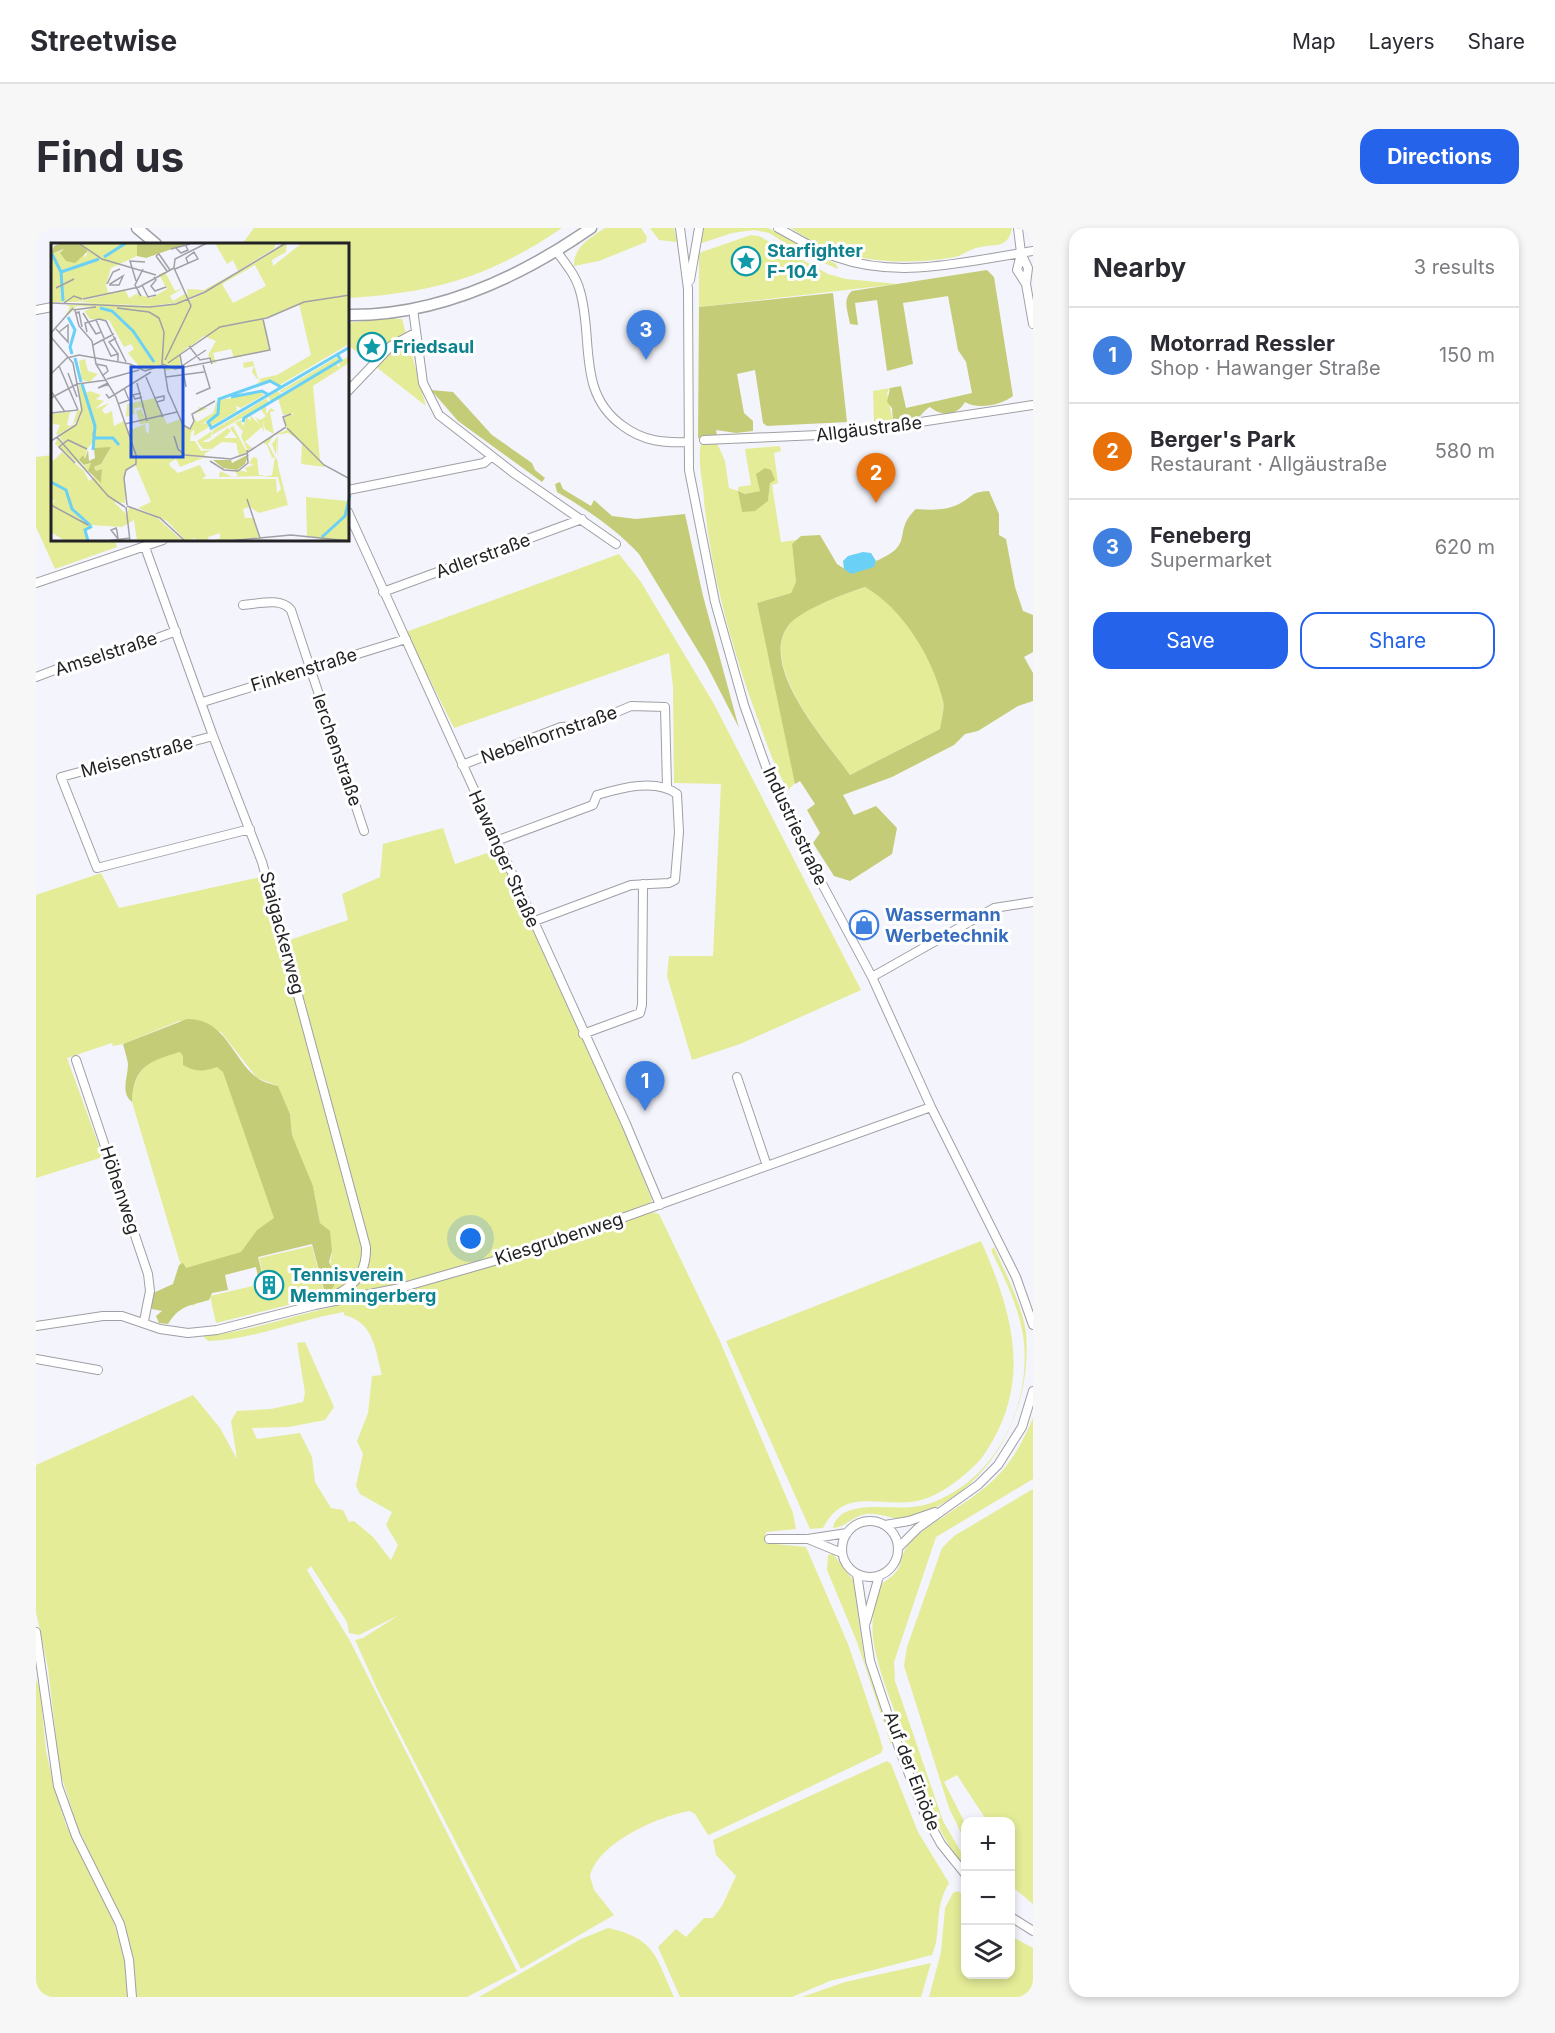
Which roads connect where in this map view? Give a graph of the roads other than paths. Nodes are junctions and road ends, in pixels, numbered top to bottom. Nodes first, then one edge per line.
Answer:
1 (137, 228) edge
2 (591, 228) edge
3 (680, 228) edge
4 (699, 228) edge
5 (779, 228) edge
6 (1018, 228) edge
7 (155, 243) edge
8 (1033, 251) edge
9 (557, 252) junction
10 (1021, 253) junction
11 (688, 290) junction
12 (51, 307) edge
13 (412, 309) junction
14 (36, 310) edge
15 (350, 315) edge
16 (1033, 324) edge
17 (415, 333) junction
18 (350, 389) edge
19 (1033, 405) edge
20 (704, 440) dead end
21 (688, 442) junction
22 (492, 456) junction
23 (350, 490) edge
24 (350, 517) edge
25 (582, 519) junction
26 (158, 542) edge
27 (616, 544) dead end
28 (145, 547) junction
29 (36, 583) edge
30 (383, 592) junction
31 (243, 605) dead end
32 (176, 631) junction
33 (405, 639) junction
34 (309, 669) junction
35 (36, 677) edge
36 (202, 702) junction
37 (213, 736) junction
38 (462, 765) junction
39 (667, 786) junction
40 (250, 829) junction
41 (364, 831) dead end
42 (496, 841) junction
43 (643, 884) junction
44 (1033, 902) edge
45 (532, 922) junction
46 (872, 977) junction
47 (583, 1034) junction
48 (76, 1060) dead end
49 (737, 1077) dead end
50 (931, 1107) junction
51 (767, 1166) junction
52 (660, 1205) junction
53 (315, 1305) junction
54 (144, 1321) junction
55 (1033, 1325) edge
56 (36, 1326) edge
57 (36, 1359) edge
58 (98, 1370) dead end
59 (1033, 1391) edge
60 (941, 1510) junction
61 (885, 1525) junction
62 (847, 1533) junction
63 (769, 1539) dead end
64 (808, 1539) junction
65 (898, 1547) junction
66 (842, 1553) junction
67 (857, 1574) junction
68 (879, 1575) junction
69 (866, 1626) junction
70 (36, 1632) edge
71 (963, 1871) edge
72 (1015, 1920) edge
73 (1033, 1931) edge
74 (132, 1997) edge

1 - 7 street
2 - 9 street
3 - 11 street, Industriestraße
4 - 11 street, Industriestraße
5 - 10 street
6 - 10 street
8 - 10 street
9 - 13 street
9 - 21 street
10 - 16 street
11 - 21 street, Industriestraße
12 - 14 street
13 - 15 street
13 - 17 street
17 - 18 street
17 - 22 street
19 - 20 street, Allgäustraße
21 - 46 street, Industriestraße
22 - 23 street
22 - 25 street
24 - 30 street, Hawanger Straße
25 - 27 street
25 - 30 street, Adlerstraße
26 - 28 street
28 - 29 street
28 - 32 street, Staigackerweg
30 - 33 street, Hawanger Straße
31 - 34 street, lerchenstraße
32 - 35 street, Amselstraße
32 - 36 street, Staigackerweg
33 - 34 street, Finkenstraße
33 - 38 street, Hawanger Straße
34 - 36 street, Finkenstraße
34 - 41 street, lerchenstraße
36 - 37 street, Staigackerweg
37 - 40 street, Staigackerweg
37 - 40 street, Meisenstraße
38 - 39 street, Nebelhornstraße
38 - 42 street, Hawanger Straße
39 - 42 street
39 - 43 street
40 - 53 street, Staigackerweg
42 - 45 street, Hawanger Straße
43 - 45 street
43 - 47 street
44 - 46 street
45 - 47 street, Hawanger Straße
46 - 50 street, Industriestraße
47 - 52 street, Hawanger Straße
48 - 54 street, Höhenweg
49 - 51 street
50 - 51 street, Kiesgrubenweg
50 - 55 street, Industriestraße
51 - 52 street, Kiesgrubenweg
52 - 53 street, Kiesgrubenweg
53 - 54 street, Kiesgrubenweg
54 - 56 street, Kiesgrubenweg
57 - 58 street
59 - 60 street
60 - 61 street
60 - 65 street
61 - 62 street
61 - 65 street
62 - 64 street
62 - 66 street
63 - 64 street
64 - 66 street
65 - 68 street
66 - 67 street
67 - 68 street
67 - 69 street
68 - 69 street
69 - 71 street, Auf der Einöde
70 - 74 street
72 - 73 street

